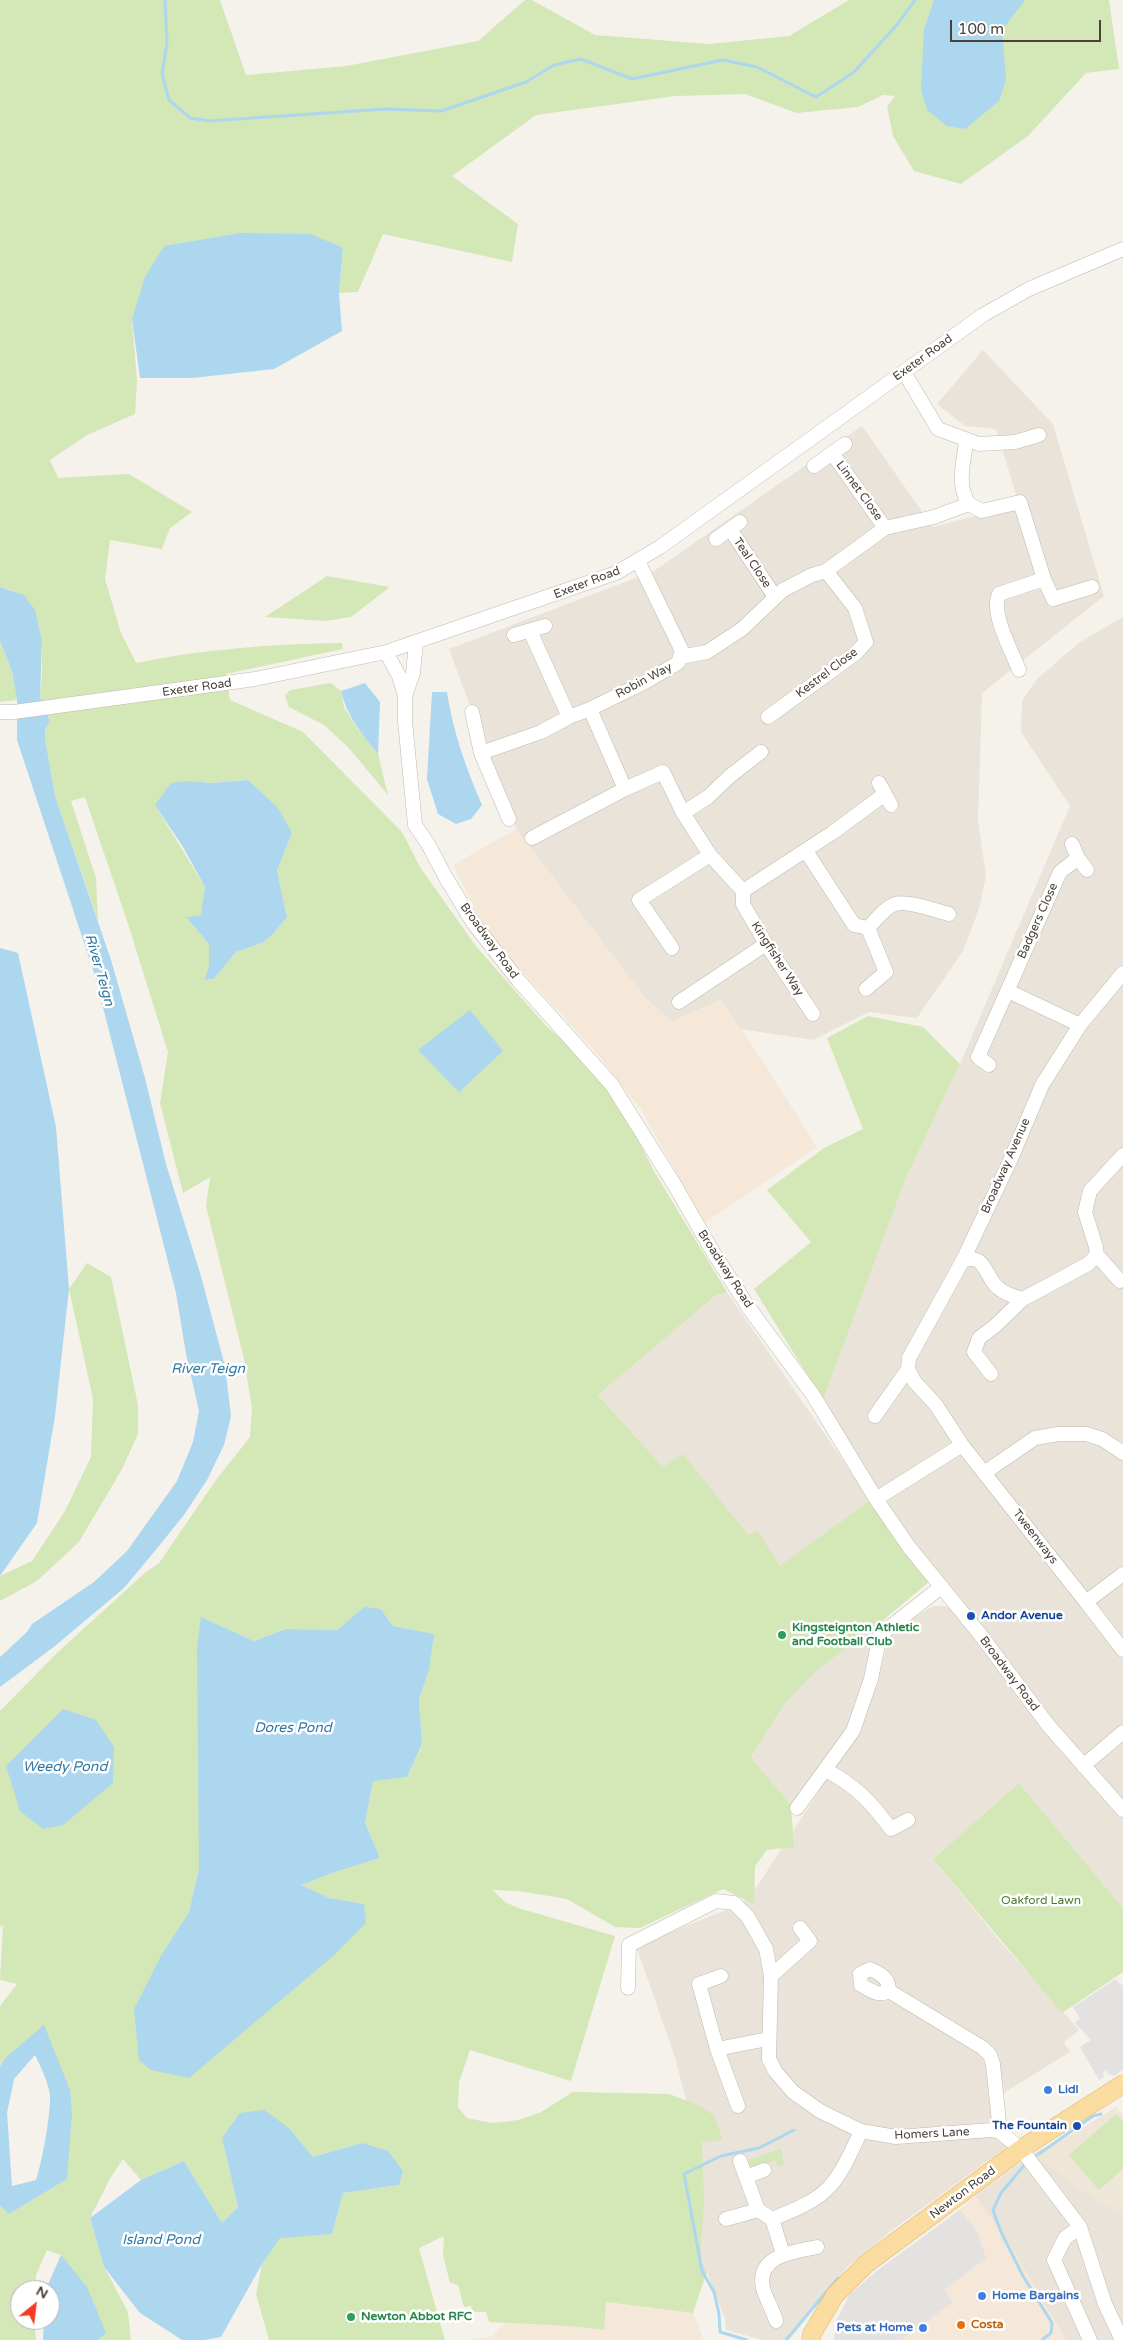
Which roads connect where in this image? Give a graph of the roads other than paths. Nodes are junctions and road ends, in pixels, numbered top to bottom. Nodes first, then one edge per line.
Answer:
1 (1123, 249) edge
2 (904, 372) junction
3 (1039, 435) dead end
4 (966, 440) junction
5 (845, 444) dead end
6 (832, 454) junction
7 (814, 466) dead end
8 (969, 504) junction
9 (885, 528) junction
10 (716, 539) dead end
11 (638, 561) junction
12 (826, 570) junction
13 (1044, 579) junction
14 (1092, 587) dead end
15 (775, 597) junction
16 (545, 626) dead end
17 (530, 631) junction
18 (514, 635) dead end
19 (416, 642) junction
20 (386, 652) junction
21 (680, 657) junction
22 (1020, 670) dead end
23 (405, 696) junction
24 (590, 709) junction
25 (7, 712) edge
26 (472, 712) dead end
27 (569, 717) junction
28 (768, 717) dead end
29 (761, 752) dead end
30 (481, 753) junction
31 (625, 789) junction
32 (885, 794) dead end
33 (683, 812) junction
34 (510, 819) dead end
35 (532, 838) dead end
36 (1072, 844) dead end
37 (806, 851) junction
38 (710, 855) junction
39 (1078, 858) junction
40 (1088, 870) dead end
41 (743, 898) junction
42 (949, 914) dead end
43 (868, 928) junction
44 (766, 944) junction
45 (672, 948) dead end
46 (1123, 973) edge
47 (866, 989) dead end
48 (1008, 991) junction
49 (679, 1002) dead end
50 (813, 1014) dead end
51 (1080, 1025) junction
52 (989, 1065) dead end
53 (1123, 1155) edge
54 (1097, 1255) junction
55 (962, 1260) junction
56 (1120, 1281) dead end
57 (1023, 1298) junction
58 (908, 1369) junction
59 (990, 1374) dead end
60 (875, 1416) dead end
61 (962, 1445) junction
62 (1123, 1453) edge
63 (984, 1473) junction
64 (876, 1498) junction
65 (1122, 1577) edge
66 (941, 1587) junction
67 (1086, 1602) junction
68 (1123, 1650) edge
69 (1123, 1732) edge
70 (1083, 1766) junction
71 (826, 1770) junction
72 (797, 1808) dead end
73 (1123, 1810) edge
74 (908, 1820) dead end
75 (800, 1928) dead end
76 (722, 1976) dead end
77 (771, 1976) junction
78 (628, 1988) dead end
79 (889, 1991) dead end
80 (768, 2038) junction
81 (717, 2049) junction
82 (1123, 2084) edge
83 (738, 2106) dead end
84 (861, 2131) junction
85 (1000, 2132) junction
86 (1024, 2152) junction
87 (740, 2161) dead end
88 (764, 2170) dead end
89 (746, 2177) junction
90 (758, 2210) junction
91 (726, 2219) dead end
92 (772, 2219) junction
93 (1080, 2227) junction
94 (817, 2247) dead end
95 (783, 2254) junction
96 (820, 2320) junction
97 (776, 2321) dead end
98 (810, 2340) edge
99 (820, 2340) edge
100 (1090, 2340) edge
101 (1122, 2340) edge

1 - 2 street, Exeter Road
2 - 4 street
2 - 11 street, Exeter Road
3 - 4 street
4 - 8 street
5 - 6 street
6 - 7 street
6 - 9 street, Linnet Close
8 - 9 street
8 - 13 street
9 - 12 street
10 - 15 street, Teal Close
11 - 19 street, Exeter Road
11 - 21 street, Robin Way
12 - 15 street
12 - 28 street, Kestrel Close
13 - 14 street
13 - 22 street
15 - 21 street
16 - 17 street
17 - 18 street
17 - 27 street
19 - 20 street, Exeter Road
19 - 23 street, Broadway Road
20 - 23 street, Broadway Road
20 - 25 street, Exeter Road
21 - 24 street, Robin Way
23 - 64 street, Broadway Road
24 - 27 street, Robin Way
24 - 31 street
26 - 30 street
27 - 30 street, Robin Way
29 - 33 street
30 - 34 street
31 - 33 street
31 - 35 street
32 - 37 street
33 - 38 street
36 - 39 street
37 - 41 street
37 - 43 street
38 - 41 street
38 - 45 street
39 - 40 street
39 - 48 street, Badgers Close
41 - 44 street, Kingfisher Way
42 - 43 street
43 - 47 street
44 - 49 street
44 - 50 street, Kingfisher Way
46 - 51 street, Broadway Avenue
48 - 51 street
48 - 52 street, Badgers Close
51 - 55 street, Broadway Avenue
53 - 54 street
54 - 56 street
54 - 57 street
55 - 57 street
55 - 58 street, Broadway Avenue
57 - 59 street
58 - 60 street, Broadway Avenue
58 - 61 street
61 - 63 street, Tweenways
61 - 64 street
62 - 63 street
63 - 67 street, Tweenways
64 - 66 street, Broadway Road
65 - 67 street
66 - 70 street, Broadway Road
66 - 71 street
67 - 68 street, Tweenways
69 - 70 street
70 - 73 street, Broadway Road
71 - 72 street
71 - 74 street
75 - 77 street
76 - 81 street
77 - 78 street, Homers Lane
77 - 80 street, Homers Lane
79 - 85 street
80 - 81 street
80 - 84 street, Homers Lane
81 - 83 street
82 - 86 main road, Newton Road
84 - 85 street, Homers Lane
84 - 92 street
85 - 86 street
86 - 93 street
86 - 96 main road, Newton Road
87 - 89 street
88 - 89 street
89 - 90 street
90 - 91 street
90 - 92 street
92 - 95 street
93 - 100 street
93 - 101 street
94 - 95 street
95 - 97 street
96 - 98 main road, Newton Road
96 - 99 main road

